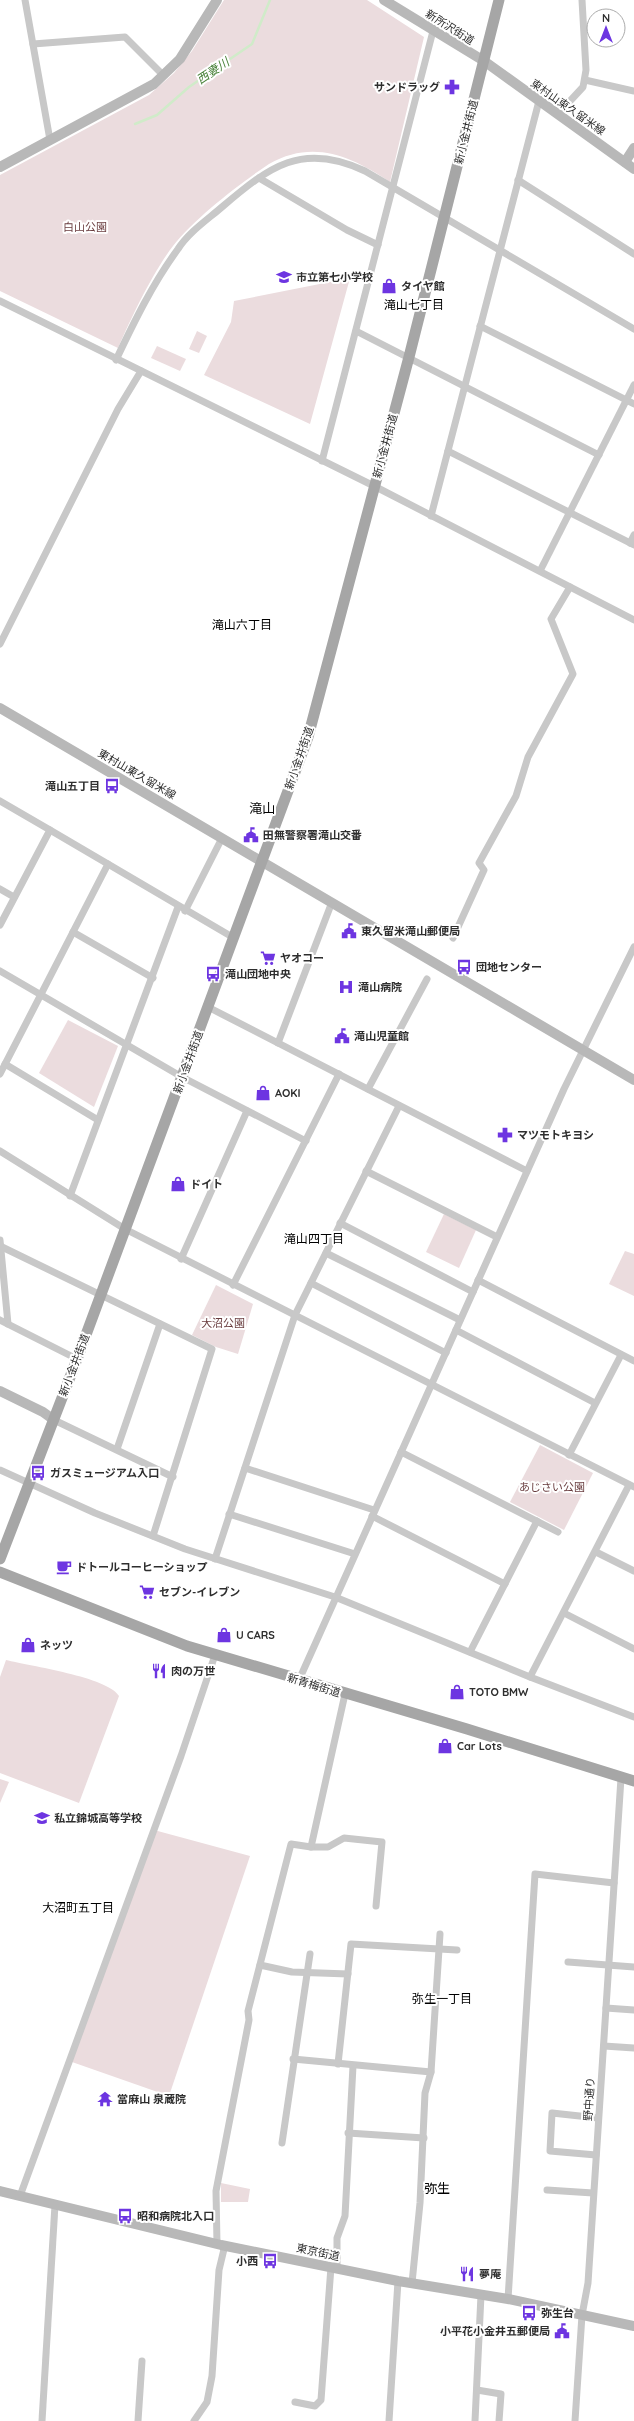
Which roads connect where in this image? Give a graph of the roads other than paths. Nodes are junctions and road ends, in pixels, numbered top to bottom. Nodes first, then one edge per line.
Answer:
1 (25, 0) edge
2 (217, 0) edge
3 (499, 0) edge
4 (582, 0) edge
5 (390, 1) edge
6 (433, 31) junction
7 (33, 44) junction
8 (484, 61) junction
9 (163, 75) junction
10 (584, 80) junction
11 (634, 91) edge
12 (539, 101) junction
13 (558, 114) junction
14 (50, 140) junction
15 (634, 148) edge
16 (625, 162) junction
17 (0, 167) edge
18 (634, 169) edge
19 (259, 178) junction
20 (518, 180) junction
21 (393, 189) junction
22 (444, 218) junction
23 (378, 245) junction
24 (500, 252) junction
25 (634, 254) edge
26 (0, 301) edge
27 (480, 326) junction
28 (634, 329) edge
29 (356, 331) junction
30 (409, 357) junction
31 (116, 360) junction
32 (141, 371) junction
33 (634, 385) edge
34 (465, 386) junction
35 (626, 400) junction
36 (634, 404) edge
37 (448, 451) junction
38 (598, 455) junction
39 (322, 460) junction
40 (374, 486) junction
41 (570, 512) junction
42 (431, 516) junction
43 (634, 535) edge
44 (632, 544) edge
45 (540, 571) junction
46 (570, 587) junction
47 (634, 620) edge
48 (0, 644) edge
49 (0, 708) edge
50 (0, 801) edge
51 (50, 830) junction
52 (222, 838) junction
53 (262, 862) junction
54 (108, 864) junction
55 (0, 889) edge
56 (14, 897) junction
57 (332, 902) junction
58 (182, 909) junction
59 (0, 925) edge
60 (73, 932) junction
61 (234, 938) junction
62 (453, 938) dead end
63 (634, 947) edge
64 (0, 971) edge
65 (153, 978) junction
66 (427, 979) dead end
67 (40, 995) junction
68 (208, 1007) junction
69 (278, 1043) junction
70 (127, 1046) junction
71 (582, 1050) junction
72 (5, 1064) junction
73 (0, 1074) edge
74 (339, 1074) junction
75 (182, 1077) junction
76 (634, 1080) edge
77 (368, 1089) junction
78 (399, 1106) junction
79 (247, 1111) junction
80 (98, 1120) junction
81 (306, 1141) junction
82 (0, 1151) edge
83 (366, 1171) junction
84 (527, 1171) junction
85 (70, 1196) junction
86 (340, 1223) junction
87 (125, 1229) junction
88 (497, 1237) junction
89 (0, 1240) edge
90 (0, 1246) edge
91 (326, 1253) junction
92 (181, 1259) junction
93 (478, 1280) junction
94 (311, 1283) junction
95 (233, 1285) junction
96 (473, 1292) junction
97 (101, 1294) junction
98 (295, 1315) junction
99 (0, 1320) edge
100 (460, 1320) junction
101 (8, 1324) junction
102 (160, 1324) junction
103 (456, 1330) junction
104 (446, 1353) junction
105 (621, 1355) junction
106 (77, 1359) junction
107 (634, 1361) edge
108 (431, 1385) junction
109 (0, 1391) edge
110 (595, 1403) junction
111 (54, 1420) junction
112 (117, 1449) junction
113 (401, 1452) junction
114 (569, 1455) junction
115 (245, 1468) junction
116 (0, 1470) edge
117 (173, 1477) junction
118 (29, 1484) junction
119 (632, 1486) edge
120 (373, 1513) junction
121 (230, 1514) junction
122 (537, 1521) junction
123 (558, 1532) dead end
124 (153, 1536) junction
125 (596, 1552) junction
126 (355, 1554) junction
127 (215, 1559) junction
128 (0, 1560) edge
129 (634, 1571) edge
130 (0, 1572) edge
131 (505, 1584) junction
132 (335, 1597) junction
133 (564, 1613) junction
134 (634, 1649) edge
135 (470, 1652) junction
136 (215, 1655) junction
137 (530, 1677) junction
138 (299, 1680) junction
139 (345, 1694) junction
140 (634, 1716) edge
141 (621, 1778) junction
142 (634, 1781) edge
143 (311, 1847) junction
144 (614, 1883) junction
145 (376, 1906) dead end
146 (440, 1934) dead end
147 (440, 1948) junction
148 (457, 1950) dead end
149 (310, 1954) dead end
150 (568, 1962) dead end
151 (260, 1965) junction
152 (609, 1965) junction
153 (634, 1967) edge
154 (308, 1972) junction
155 (348, 1974) junction
156 (606, 2008) junction
157 (634, 2010) edge
158 (604, 2046) junction
159 (634, 2048) edge
160 (293, 2059) junction
161 (338, 2064) junction
162 (353, 2066) junction
163 (431, 2072) junction
164 (598, 2118) junction
165 (348, 2133) junction
166 (424, 2138) junction
167 (282, 2143) dead end
168 (596, 2155) junction
169 (547, 2190) dead end
170 (0, 2191) edge
171 (593, 2193) junction
172 (20, 2196) junction
173 (55, 2205) junction
174 (221, 2244) junction
175 (334, 2268) junction
176 (398, 2281) junction
177 (412, 2284) junction
178 (481, 2295) junction
179 (508, 2299) junction
180 (582, 2315) junction
181 (634, 2326) edge
182 (142, 2361) dead end
183 (477, 2390) junction
184 (295, 2402) dead end
185 (42, 2421) edge
186 (138, 2421) edge
187 (194, 2421) edge
188 (389, 2421) edge
189 (475, 2421) edge
190 (499, 2421) edge
191 (575, 2421) edge

1 - 7 street
2 - 9 main road
3 - 8 main road, 新小金井街道
4 - 10 street
5 - 6 main road, 新所沢街道
6 - 8 main road, 新所沢街道
6 - 21 street
7 - 9 street
7 - 14 street
8 - 12 main road, 東村山東久留米線
8 - 22 main road, 新小金井街道
9 - 14 main road
10 - 11 street
10 - 13 street
12 - 13 main road, 東村山東久留米線
12 - 20 street
13 - 16 main road, 東村山東久留米線
14 - 17 main road
15 - 16 main road
16 - 18 main road
19 - 21 street
19 - 23 street
19 - 31 street
20 - 24 street
20 - 25 street
21 - 22 street
21 - 23 street
22 - 24 street
22 - 30 main road, 新小金井街道
23 - 29 street
24 - 27 street
24 - 28 street
26 - 31 street
27 - 34 street
27 - 35 street
29 - 30 street
29 - 39 street
30 - 34 street
30 - 40 main road, 新小金井街道
31 - 32 street
32 - 39 street
32 - 48 street
33 - 35 street
34 - 37 street
34 - 38 street
35 - 36 street
35 - 38 street
37 - 41 street
37 - 42 street
38 - 41 street
39 - 40 street
40 - 42 street
40 - 53 main road, 新小金井街道
41 - 44 street
41 - 45 street
42 - 45 street
43 - 44 street
45 - 46 street
46 - 47 street
46 - 62 street
49 - 52 main road, 東村山東久留米線
50 - 51 street
51 - 54 street
51 - 56 street
52 - 53 main road, 東村山東久留米線
52 - 58 street
53 - 57 main road, 東村山東久留米線
53 - 61 main road, 新小金井街道
54 - 58 street
54 - 60 street
55 - 56 street
56 - 59 street
57 - 69 street
57 - 71 main road, 東村山東久留米線
58 - 61 street
58 - 65 street
60 - 65 street
60 - 67 street
61 - 68 main road, 新小金井街道
63 - 71 street
64 - 67 street
65 - 70 street
66 - 77 street
67 - 70 street
67 - 72 street
68 - 69 street
68 - 75 main road, 新小金井街道
69 - 74 street
70 - 75 street
70 - 80 street
71 - 76 main road, 東村山東久留米線
71 - 84 street
72 - 73 street
72 - 80 street
74 - 77 street
74 - 81 street
75 - 79 street
75 - 87 main road, 新小金井街道
77 - 78 street
78 - 83 street
78 - 84 street
79 - 81 street
79 - 92 street
80 - 85 street
81 - 95 street
82 - 85 street
83 - 86 street
83 - 88 street
84 - 88 street
85 - 87 street
86 - 91 street
86 - 96 street
87 - 92 street
87 - 97 main road, 新小金井街道
88 - 93 street
89 - 90 street
90 - 97 street
90 - 101 street
91 - 94 street
91 - 100 street
92 - 95 street
93 - 96 street
93 - 105 street
94 - 98 street
94 - 104 street
95 - 98 street
96 - 100 street
97 - 102 street
97 - 106 main road, 新小金井街道
98 - 108 street
98 - 115 street
99 - 101 street
100 - 103 street
101 - 106 street
102 - 112 street
102 - 117 street
103 - 104 street
103 - 110 street
104 - 108 street
105 - 107 street
105 - 110 street
106 - 111 main road, 新小金井街道
108 - 113 street
108 - 114 street
109 - 111 main road
110 - 114 street
111 - 112 street
111 - 118 main road, 新小金井街道
112 - 117 street
113 - 120 street
113 - 122 street
114 - 119 street
115 - 120 street
115 - 121 street
116 - 118 street
117 - 124 street
118 - 124 street
118 - 128 main road, 新小金井街道
119 - 125 street
120 - 126 street
120 - 131 street
121 - 126 street
121 - 127 street
122 - 123 street
122 - 131 street
124 - 127 street
125 - 129 street
125 - 133 street
126 - 132 street
127 - 132 street
130 - 136 main road, 新青梅街道
131 - 135 street
132 - 135 street
132 - 138 street
133 - 134 street
133 - 137 street
135 - 137 street
136 - 138 main road, 新青梅街道
136 - 172 street
137 - 140 street
138 - 139 main road, 新青梅街道
139 - 141 main road, 新青梅街道
139 - 143 street
141 - 142 main road, 新青梅街道
141 - 144 street, 野中通り
143 - 145 street
143 - 151 street
144 - 152 street, 野中通り
144 - 179 street
146 - 147 street
147 - 148 street
147 - 155 street
147 - 163 street
149 - 154 street
150 - 152 street
151 - 154 street
151 - 174 street
152 - 153 street
152 - 156 street, 野中通り
154 - 155 street
154 - 160 street
155 - 161 street
156 - 157 street
156 - 158 street, 野中通り
158 - 159 street
158 - 164 street, 野中通り
160 - 161 street
160 - 167 street
161 - 162 street
162 - 163 street
162 - 165 street
163 - 166 street
164 - 168 street, 野中通り
164 - 168 street
165 - 166 street
165 - 175 street
166 - 177 street
168 - 171 street, 野中通り
169 - 171 street
170 - 172 main road, 東京街道
171 - 180 street, 野中通り
172 - 173 main road, 東京街道
173 - 174 main road, 東京街道
173 - 185 street
174 - 175 main road, 東京街道
174 - 187 street
175 - 176 main road, 東京街道
175 - 184 street
176 - 177 main road, 東京街道
176 - 188 street
177 - 178 main road, 東京街道
178 - 179 main road, 東京街道
178 - 183 street
179 - 180 main road, 東京街道
180 - 181 main road, 東京街道
180 - 191 street, 野中通り
182 - 186 street
183 - 189 street
183 - 190 street

